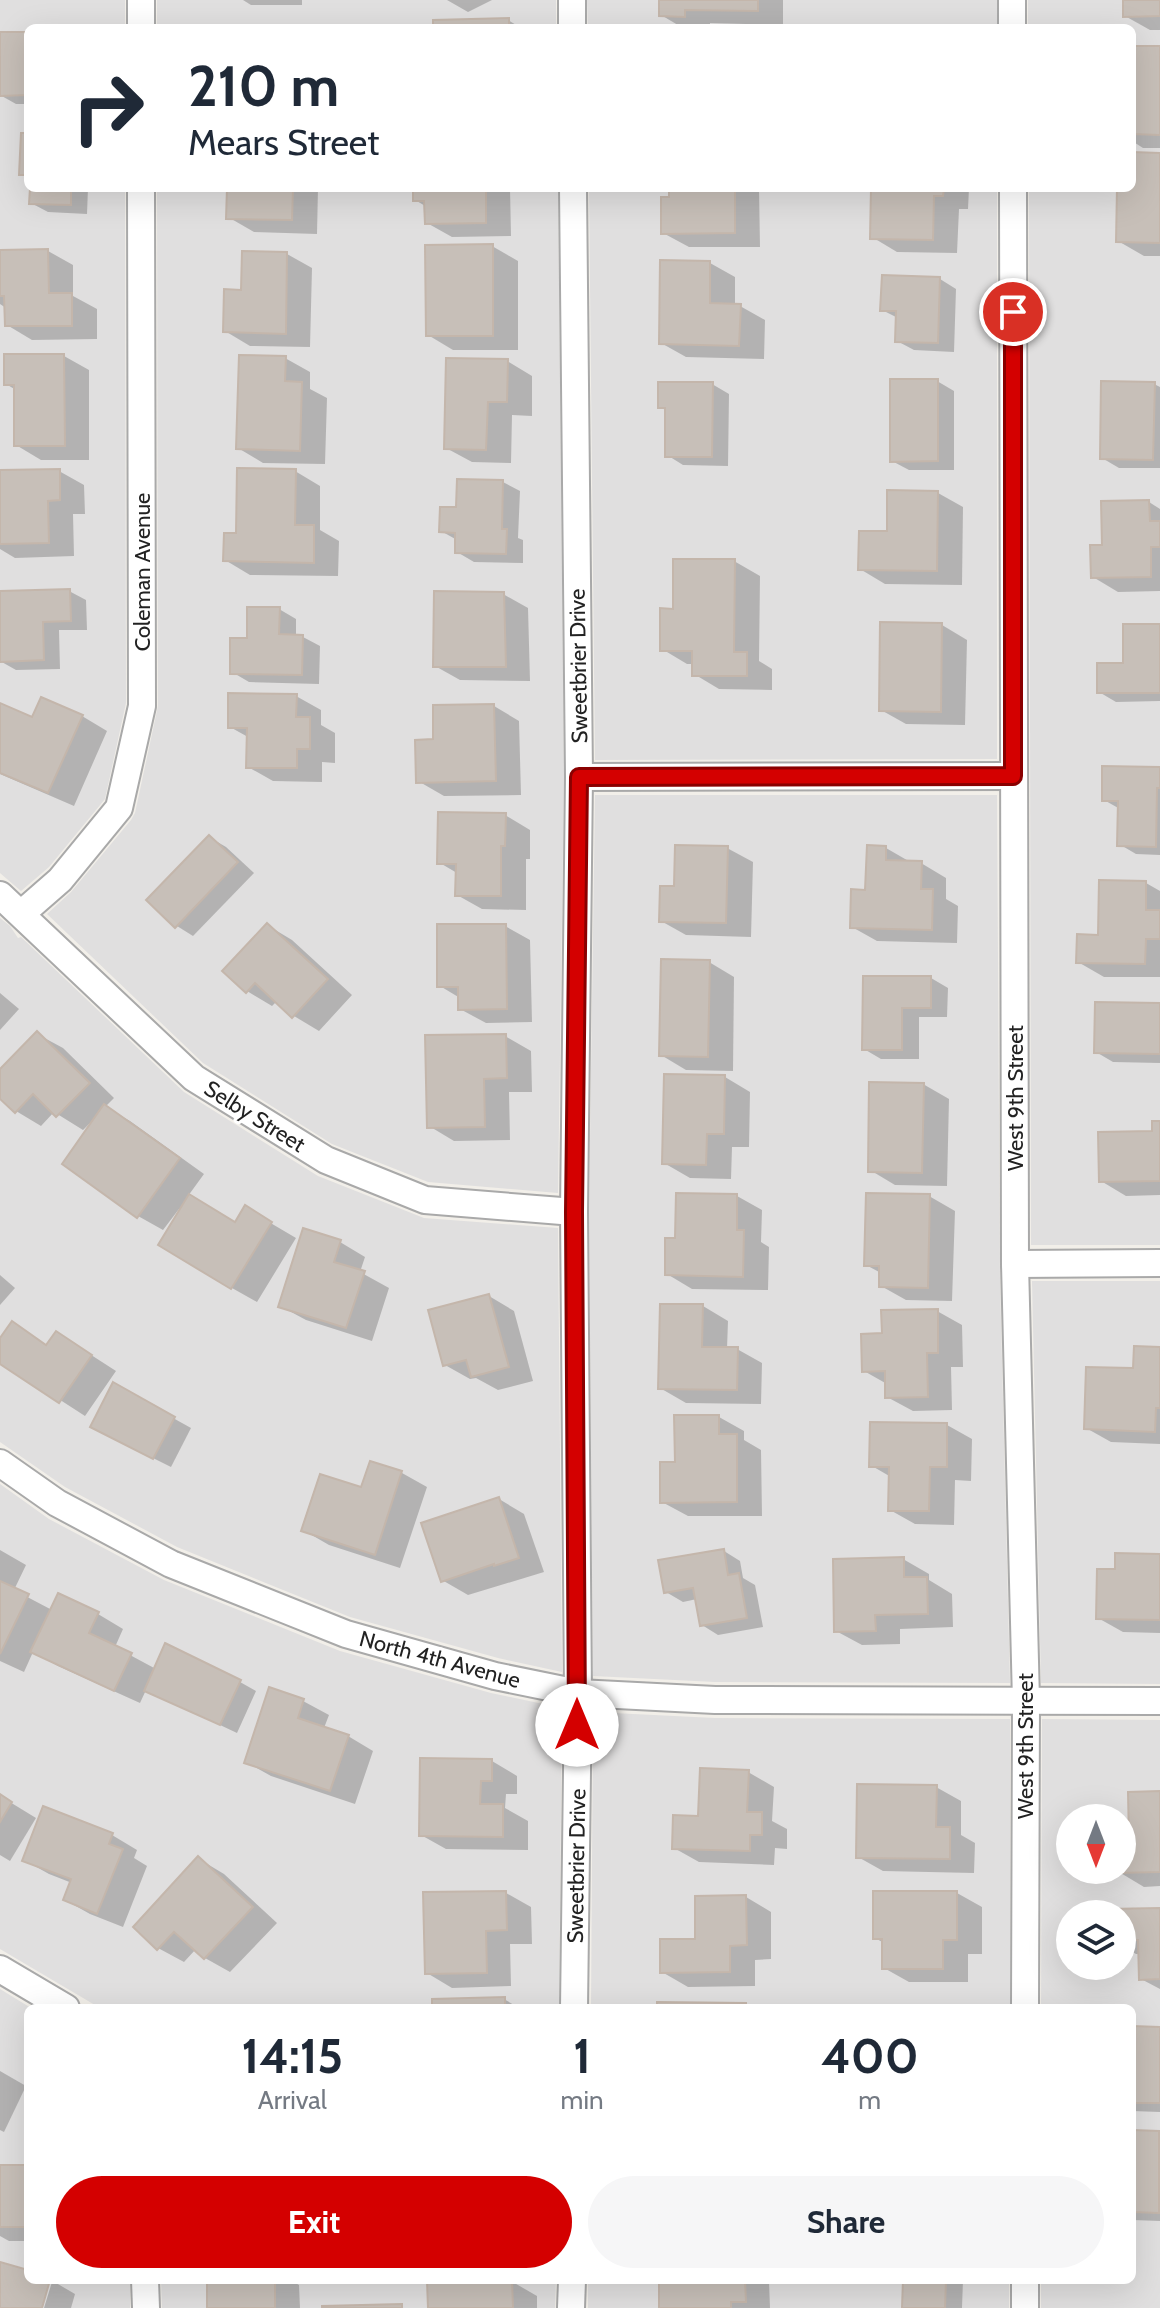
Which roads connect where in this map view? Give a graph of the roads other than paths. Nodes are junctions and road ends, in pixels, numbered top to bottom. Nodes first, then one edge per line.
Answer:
1 (141, 0) edge
2 (572, 0) edge
3 (1012, 0) edge
4 (141, 24) edge
5 (572, 24) edge
6 (1012, 24) edge
7 (141, 192) edge
8 (573, 192) edge
9 (1013, 192) edge
10 (1013, 776) junction
11 (579, 777) junction
12 (0, 895) edge
13 (21, 914) junction
14 (574, 1212) junction
15 (1160, 1263) edge
16 (1015, 1264) junction
17 (0, 1463) edge
18 (578, 1693) junction
19 (1026, 1701) junction
20 (1160, 1701) edge
21 (0, 1969) edge
22 (59, 2004) edge
23 (574, 2004) edge
24 (1025, 2004) edge
25 (145, 2284) edge
26 (572, 2284) edge
27 (1025, 2284) edge
28 (146, 2308) edge
29 (571, 2308) edge
30 (1025, 2308) edge

1 - 4 street
2 - 5 street
3 - 6 street
7 - 13 street, Coleman Avenue
8 - 11 street, Sweetbrier Drive
9 - 10 street, West 9th Street
10 - 11 street
10 - 16 street, West 9th Street
11 - 14 street, Sweetbrier Drive
12 - 13 street, Selby Street
13 - 14 street, Selby Street
14 - 18 street, Sweetbrier Drive
15 - 16 street
16 - 19 street, West 9th Street
17 - 18 street, North 4th Avenue
18 - 19 street, North 4th Avenue
18 - 23 street, Sweetbrier Drive
19 - 20 street, North 4th Avenue
19 - 24 street, West 9th Street
21 - 22 street
25 - 28 street
26 - 29 street
27 - 30 street

